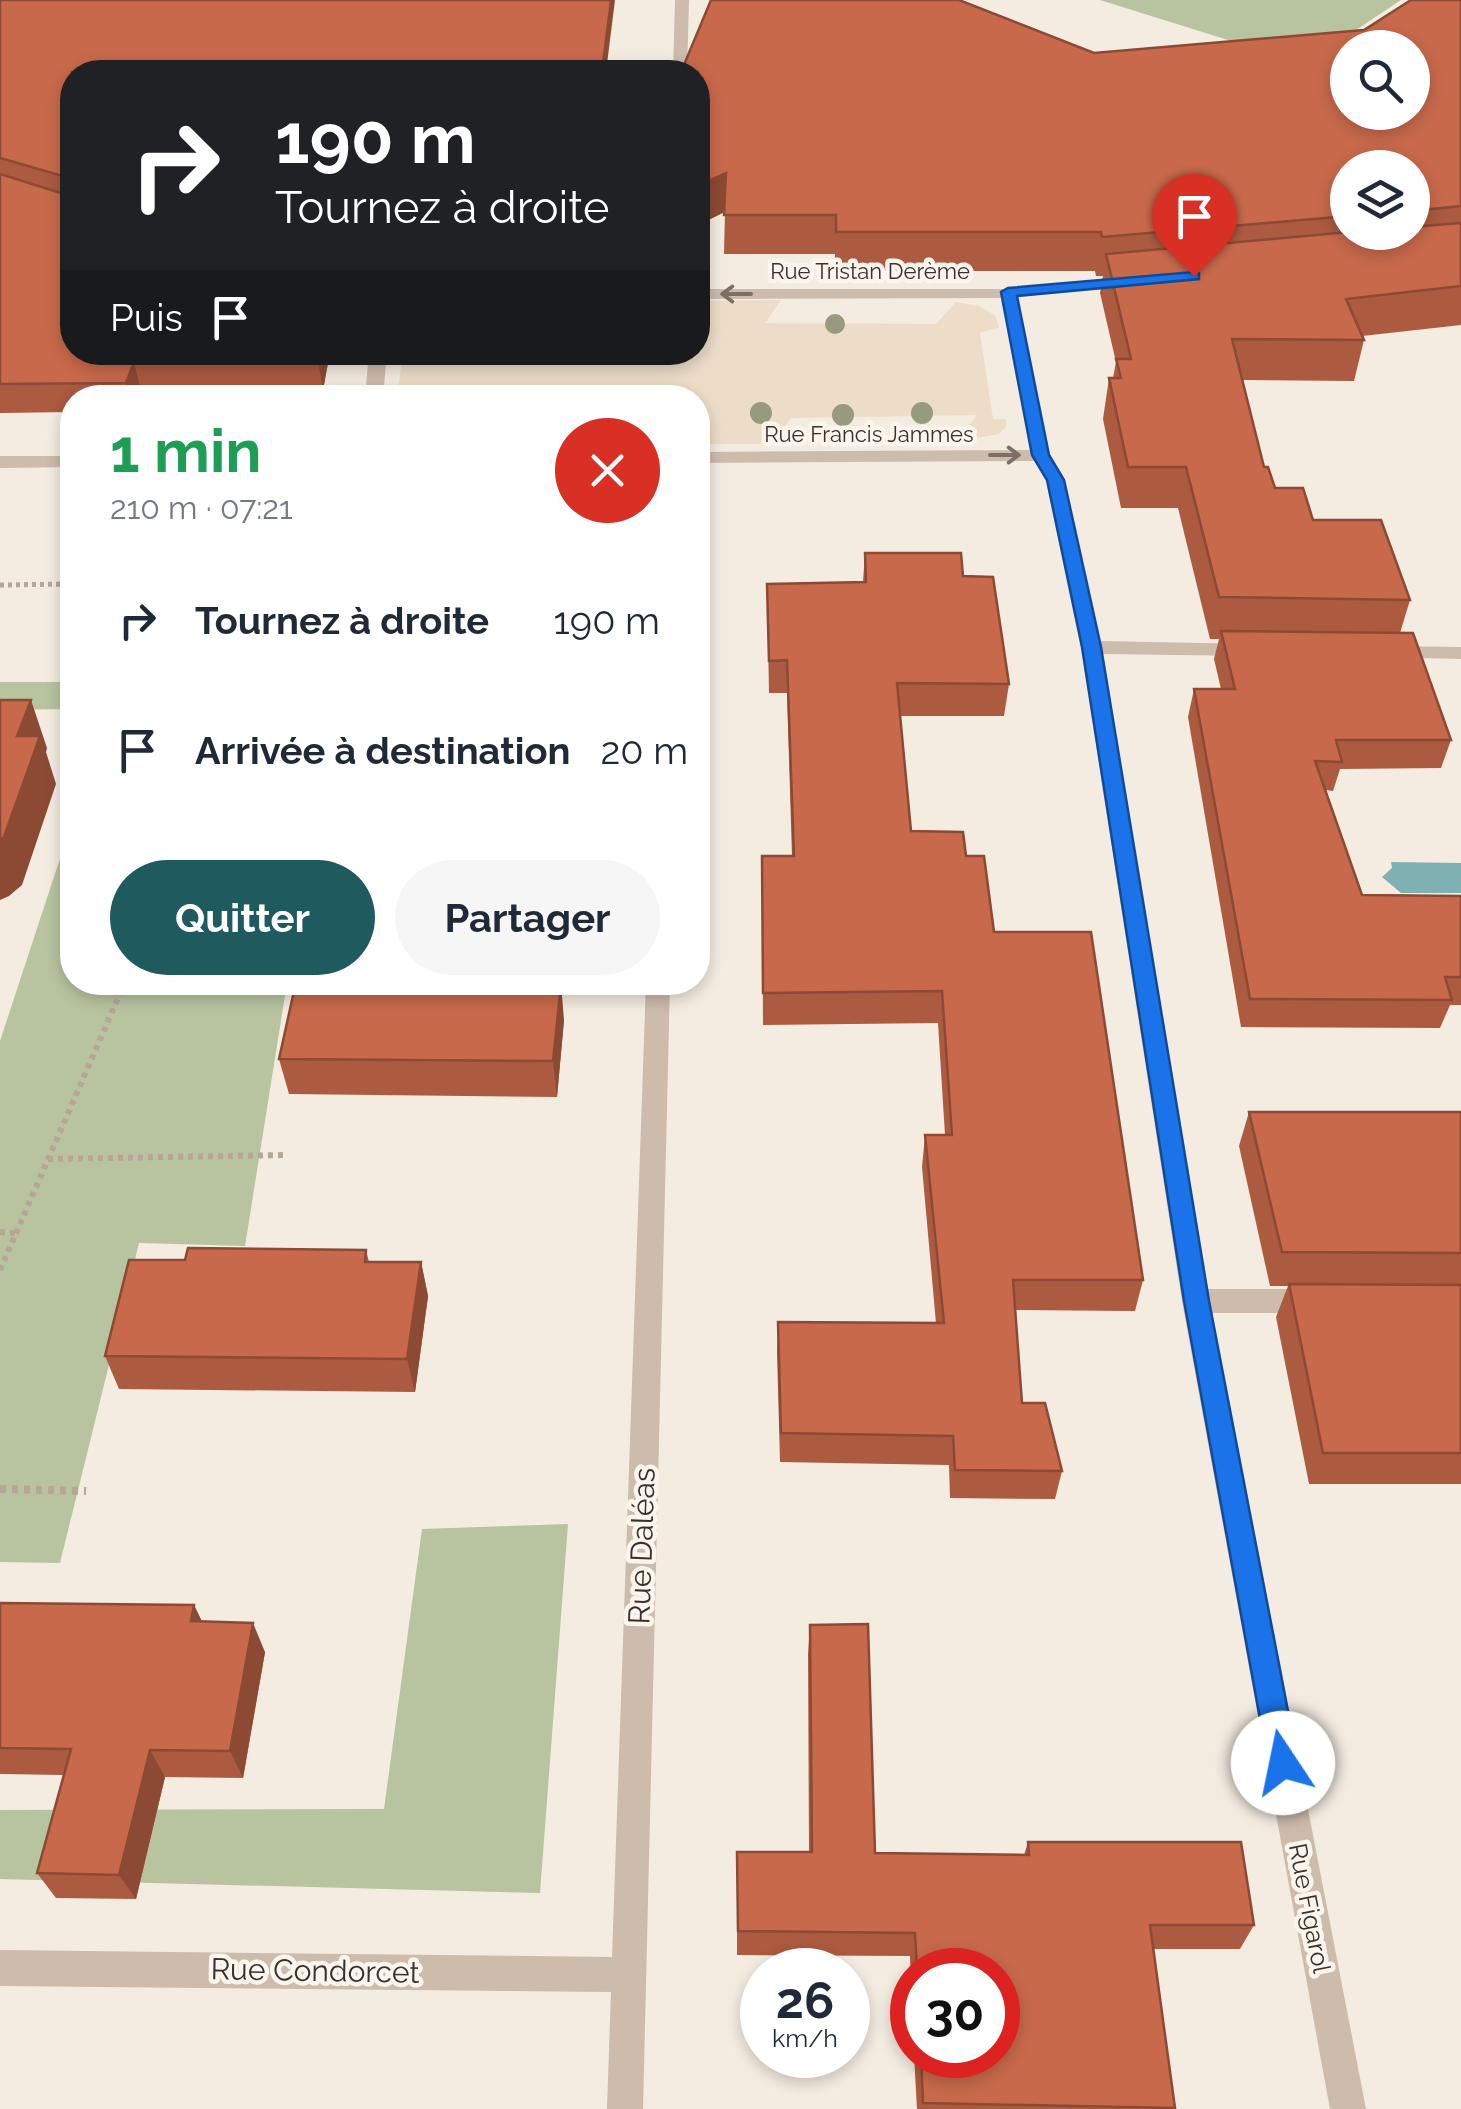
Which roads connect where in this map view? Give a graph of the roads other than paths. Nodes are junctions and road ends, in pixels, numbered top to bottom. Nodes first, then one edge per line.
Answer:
1 (682, 0) edge
2 (680, 60) edge
3 (1155, 280) edge
4 (1008, 292) junction
5 (710, 294) edge
6 (1040, 455) junction
7 (710, 458) edge
8 (0, 462) edge
9 (60, 462) edge
10 (1092, 647) junction
11 (1266, 650) edge
12 (1364, 652) edge
13 (1461, 654) edge
14 (658, 995) edge
15 (1196, 1301) junction
16 (1348, 1301) edge
17 (0, 1968) edge
18 (630, 1975) junction
19 (625, 2109) edge
20 (1348, 2109) edge

1 - 2 street
3 - 4 street, Rue Tristan Derème
4 -> 5 street, Rue Tristan Derème
4 - 6 street, Rue Figarol
7 -> 6 street, Rue Francis Jammes
6 - 10 street, Rue Figarol
8 - 9 street
10 - 11 street
10 - 15 street, Rue Figarol
12 - 13 street
14 - 18 street, Rue Daléas
15 - 16 street
15 - 20 street, Rue Figarol
17 - 18 street, Rue Condorcet
18 - 19 street, Rue Daléas

